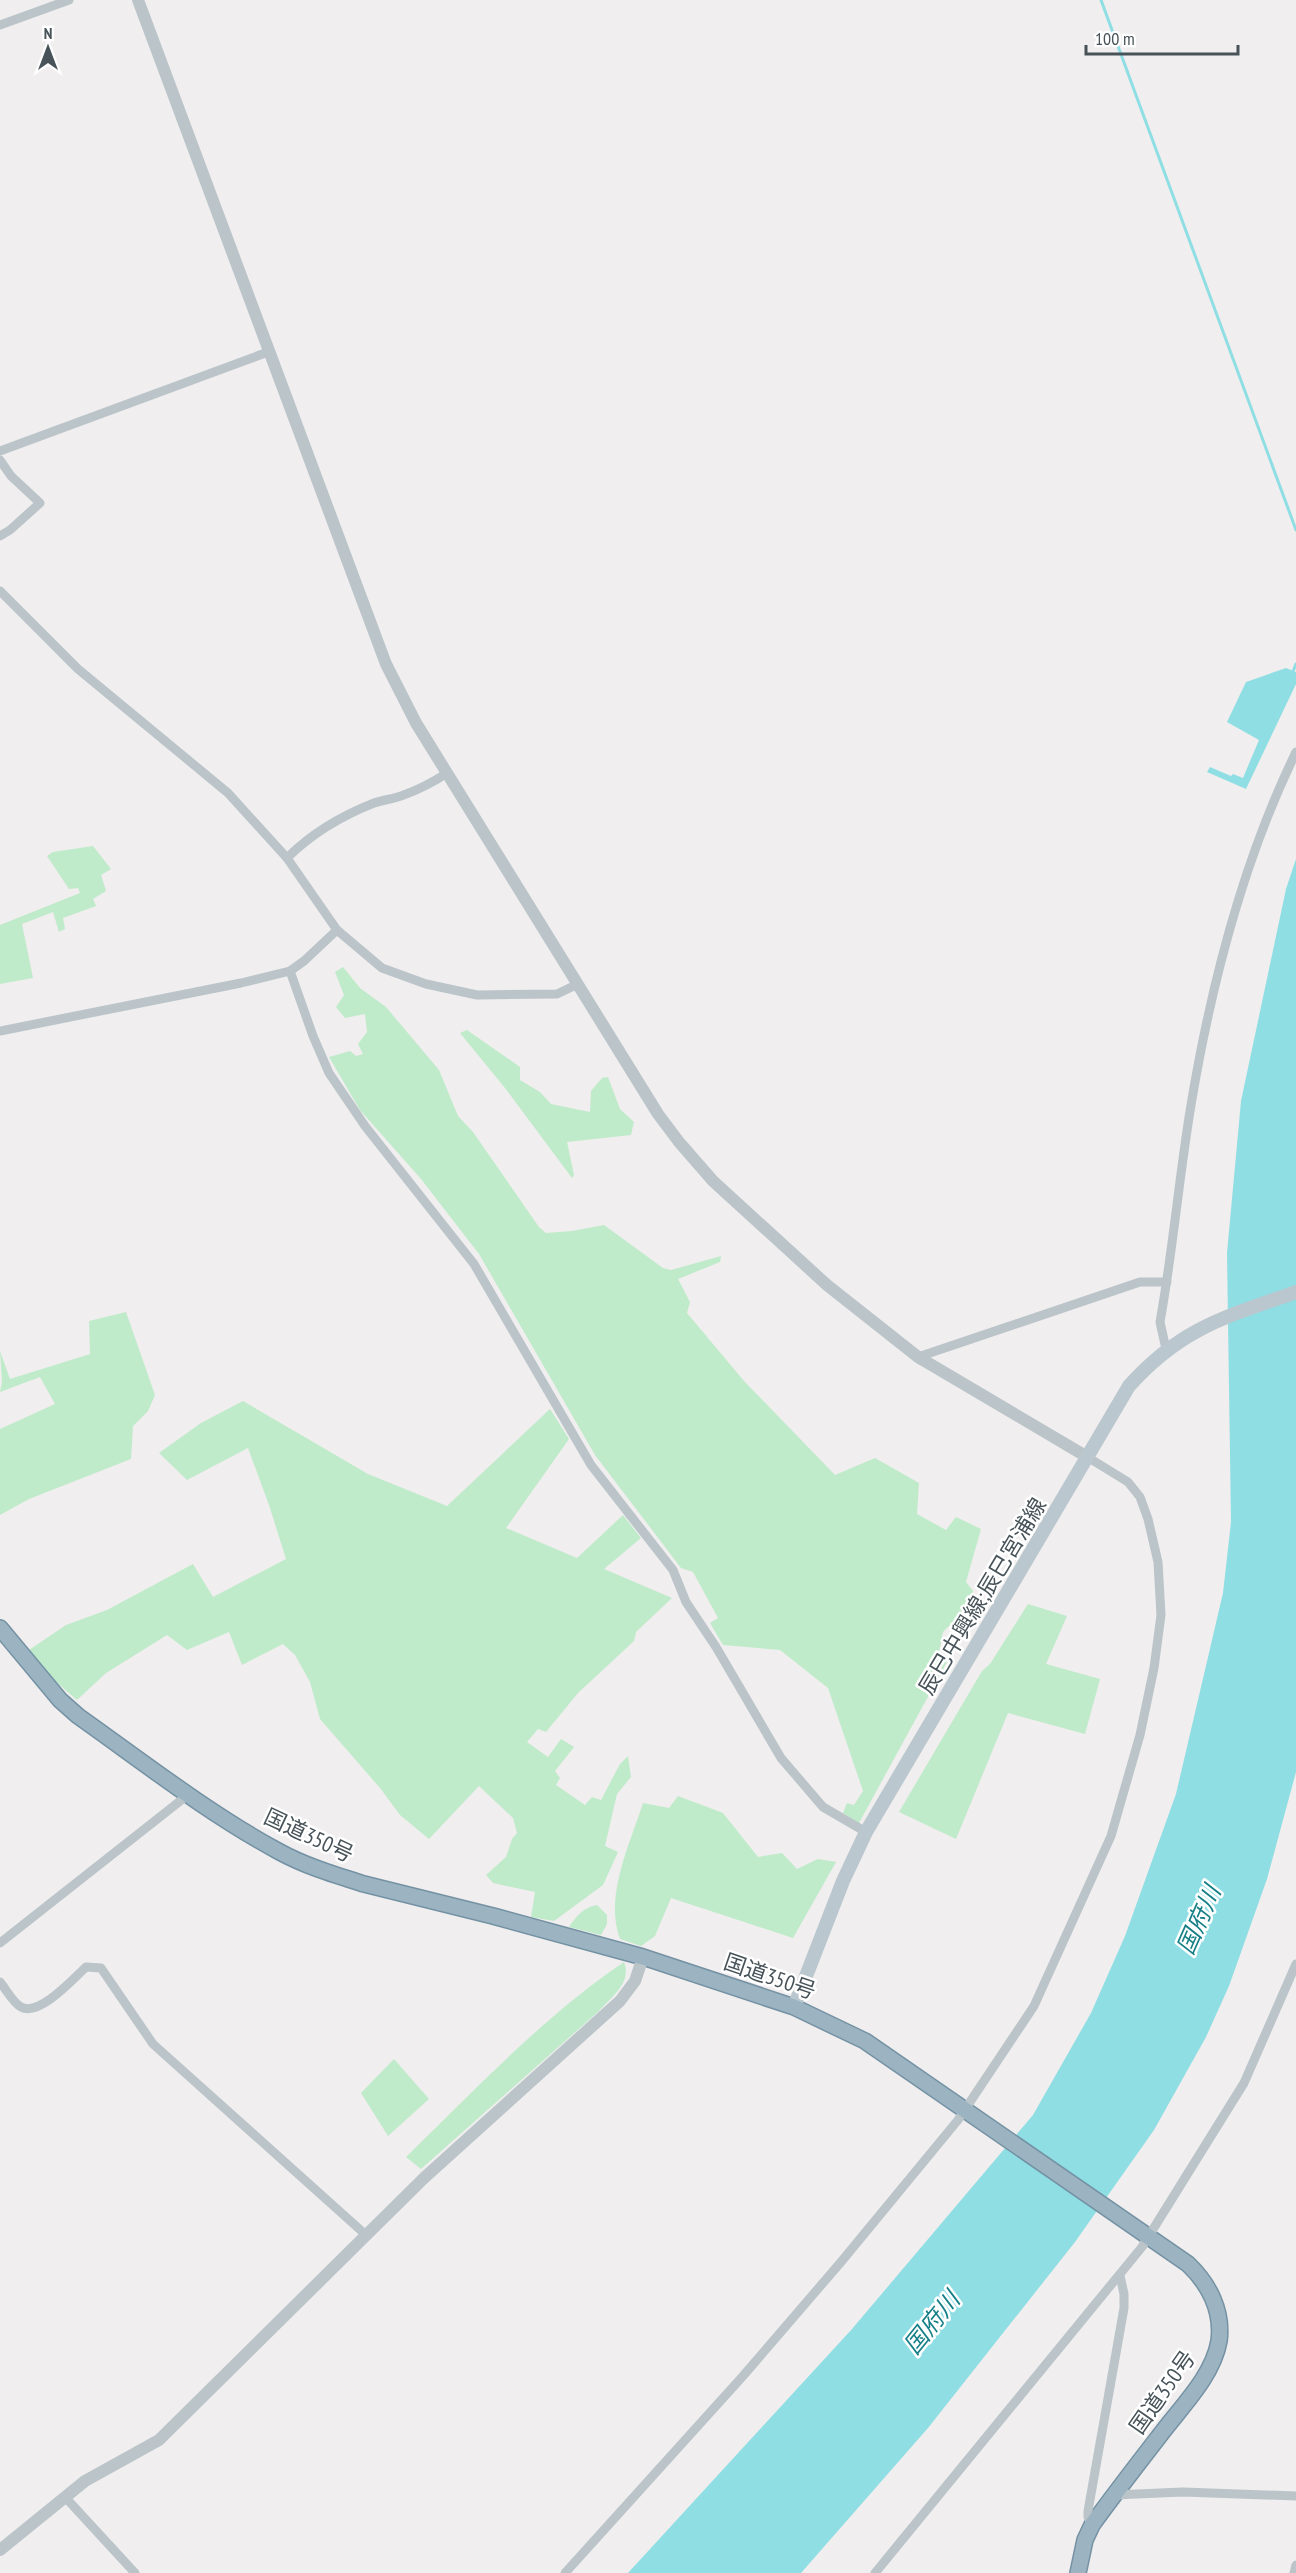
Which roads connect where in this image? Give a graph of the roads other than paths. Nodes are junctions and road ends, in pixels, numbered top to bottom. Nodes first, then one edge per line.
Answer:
1 (69, 0) edge
2 (138, 0) edge
3 (0, 25) edge
4 (268, 352) junction
5 (0, 451) edge
6 (0, 460) edge
7 (0, 536) edge
8 (0, 591) edge
9 (1296, 752) edge
10 (447, 773) junction
11 (287, 858) junction
12 (337, 930) junction
13 (290, 971) junction
14 (578, 984) junction
15 (0, 1031) edge
16 (1167, 1282) junction
17 (1296, 1292) edge
18 (1171, 1346) junction
19 (918, 1357) junction
20 (1089, 1458) junction
21 (0, 1628) edge
22 (189, 1794) junction
23 (866, 1832) junction
24 (0, 1942) edge
25 (643, 1957) junction
26 (1296, 1964) edge
27 (0, 1982) edge
28 (794, 2007) junction
29 (969, 2111) junction
30 (1147, 2233) junction
31 (366, 2235) junction
32 (1120, 2276) junction
33 (1114, 2495) junction
34 (1296, 2496) edge
35 (65, 2497) junction
36 (1092, 2525) junction
37 (0, 2550) edge
38 (1296, 2565) edge
39 (135, 2573) edge
40 (565, 2573) edge
41 (875, 2573) edge
42 (1078, 2573) edge
43 (1294, 2573) edge

1 - 3 street
2 - 4 street
4 - 5 street
4 - 10 street
6 - 7 street
8 - 11 street
9 - 16 street
10 - 11 street
10 - 14 street
11 - 12 street
12 - 13 street
12 - 14 street
13 - 15 street
13 - 23 street
14 - 19 street
16 - 18 street
16 - 19 street
17 - 18 main road, 辰巳中興線;辰巳宮浦線
18 - 20 main road, 辰巳中興線;辰巳宮浦線
19 - 20 street
20 - 23 main road, 辰巳中興線;辰巳宮浦線
20 - 29 street
21 - 22 highway, 国道350号
22 - 24 street
22 - 25 highway, 国道350号
23 - 28 main road, 辰巳中興線;辰巳宮浦線
25 - 28 highway, 国道350号
25 - 31 street
26 - 30 street
27 - 31 street
28 - 29 highway, 国道350号
29 - 30 highway, 国道350号
29 - 40 street
30 - 32 street
30 - 33 highway, 国道350号
31 - 35 street
32 - 36 street
32 - 41 street
33 - 34 street
33 - 36 highway, 国道350号
35 - 37 street
35 - 39 street
36 - 42 highway, 国道350号
38 - 43 street

